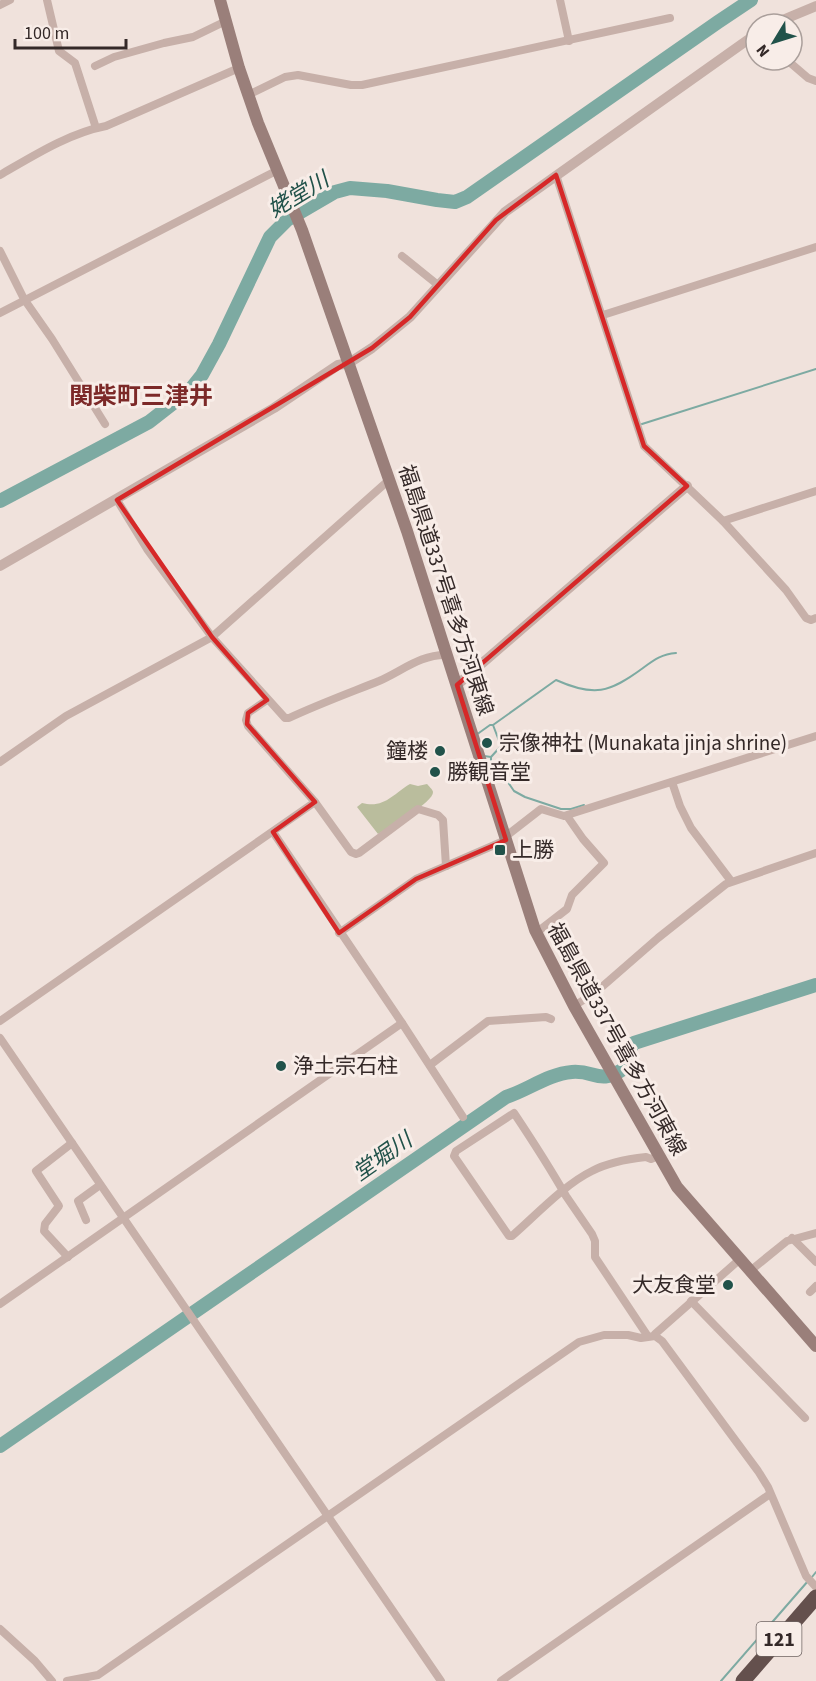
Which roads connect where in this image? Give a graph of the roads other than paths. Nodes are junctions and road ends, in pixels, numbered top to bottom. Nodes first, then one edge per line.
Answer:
1 (10, 0) edge
2 (47, 0) edge
3 (220, 0) edge
4 (560, 0) edge
5 (0, 5) edge
6 (816, 6) edge
7 (802, 12) edge
8 (670, 18) dead end
9 (226, 21) junction
10 (569, 41) junction
11 (744, 42) edge
12 (95, 66) dead end
13 (239, 68) junction
14 (801, 72) edge
15 (816, 81) edge
16 (248, 95) junction
17 (96, 128) junction
18 (278, 170) junction
19 (0, 175) edge
20 (556, 175) junction
21 (816, 247) edge
22 (0, 251) edge
23 (402, 256) dead end
24 (438, 285) junction
25 (24, 299) junction
26 (0, 313) edge
27 (603, 315) junction
28 (348, 363) junction
29 (105, 424) dead end
30 (389, 480) junction
31 (687, 486) junction
32 (816, 491) edge
33 (117, 500) junction
34 (723, 521) junction
35 (0, 566) edge
36 (816, 618) edge
37 (212, 637) junction
38 (447, 655) junction
39 (457, 685) junction
40 (267, 700) junction
41 (816, 736) edge
42 (0, 762) edge
43 (672, 782) junction
44 (315, 802) junction
45 (567, 816) junction
46 (273, 832) junction
47 (506, 838) junction
48 (816, 853) edge
49 (446, 866) junction
50 (731, 882) junction
51 (339, 933) junction
52 (536, 933) junction
53 (574, 1006) junction
54 (551, 1019) dead end
55 (0, 1021) edge
56 (402, 1023) junction
57 (0, 1038) edge
58 (430, 1065) junction
59 (463, 1117) dead end
60 (72, 1143) junction
61 (658, 1156) junction
62 (100, 1185) junction
63 (563, 1192) junction
64 (123, 1219) junction
65 (86, 1220) dead end
66 (816, 1233) edge
67 (792, 1238) junction
68 (68, 1257) junction
69 (739, 1260) junction
70 (816, 1262) edge
71 (750, 1271) junction
72 (691, 1301) junction
73 (0, 1304) edge
74 (651, 1336) junction
75 (816, 1346) edge
76 (805, 1418) dead end
77 (770, 1494) junction
78 (329, 1517) junction
79 (816, 1587) edge
80 (816, 1597) edge
81 (0, 1629) edge
82 (52, 1681) edge
83 (67, 1681) edge
84 (441, 1681) edge
85 (501, 1681) edge
86 (743, 1681) edge

1 - 5 street
2 - 17 street
3 - 9 main road, 福島県道337号喜多方河東線
4 - 10 street
6 - 7 street
8 - 10 street
9 - 12 street
9 - 13 main road, 福島県道337号喜多方河東線
10 - 16 street
11 - 20 street
13 - 16 main road, 福島県道337号喜多方河東線
13 - 17 street
14 - 15 street
16 - 18 main road, 福島県道337号喜多方河東線
17 - 19 street
18 - 25 street
18 - 28 main road, 福島県道337号喜多方河東線
20 - 24 street
20 - 27 street
21 - 27 street
22 - 25 street
23 - 24 street
24 - 28 street
25 - 26 street
25 - 29 street
27 - 31 street
28 - 30 main road, 福島県道337号喜多方河東線
28 - 33 street
30 - 37 street
30 - 38 main road, 福島県道337号喜多方河東線
31 - 34 street
31 - 39 street
32 - 34 street
33 - 35 street
33 - 37 street
34 - 36 street
37 - 40 street
37 - 42 street
38 - 39 main road, 福島県道337号喜多方河東線
38 - 40 street
39 - 47 main road, 福島県道337号喜多方河東線
40 - 44 street
41 - 43 street
43 - 45 street
43 - 50 street
44 - 46 street
44 - 49 street
45 - 47 street
45 - 52 street
46 - 51 street
46 - 55 street
47 - 49 street
47 - 52 main road, 福島県道337号喜多方河東線
48 - 50 street
49 - 51 street
50 - 53 street
51 - 56 street
52 - 53 main road, 福島県道337号喜多方河東線
53 - 61 main road, 福島県道337号喜多方河東線
54 - 58 street
56 - 58 street
56 - 64 street
57 - 60 street
58 - 59 street
60 - 62 street
60 - 68 street
61 - 63 street
61 - 69 main road, 福島県道337号喜多方河東線
62 - 64 street
62 - 65 street
63 - 63 street
63 - 74 street
64 - 68 street
64 - 78 street
66 - 67 street
67 - 70 street
67 - 71 street
68 - 73 street
69 - 71 main road, 福島県道337号喜多方河東線
69 - 72 street
71 - 75 main road, 福島県道337号喜多方河東線
72 - 74 street
72 - 76 street
74 - 77 street
74 - 78 street
77 - 79 street
77 - 85 street
78 - 83 street
78 - 84 street
80 - 86 highway, 121
81 - 82 street

